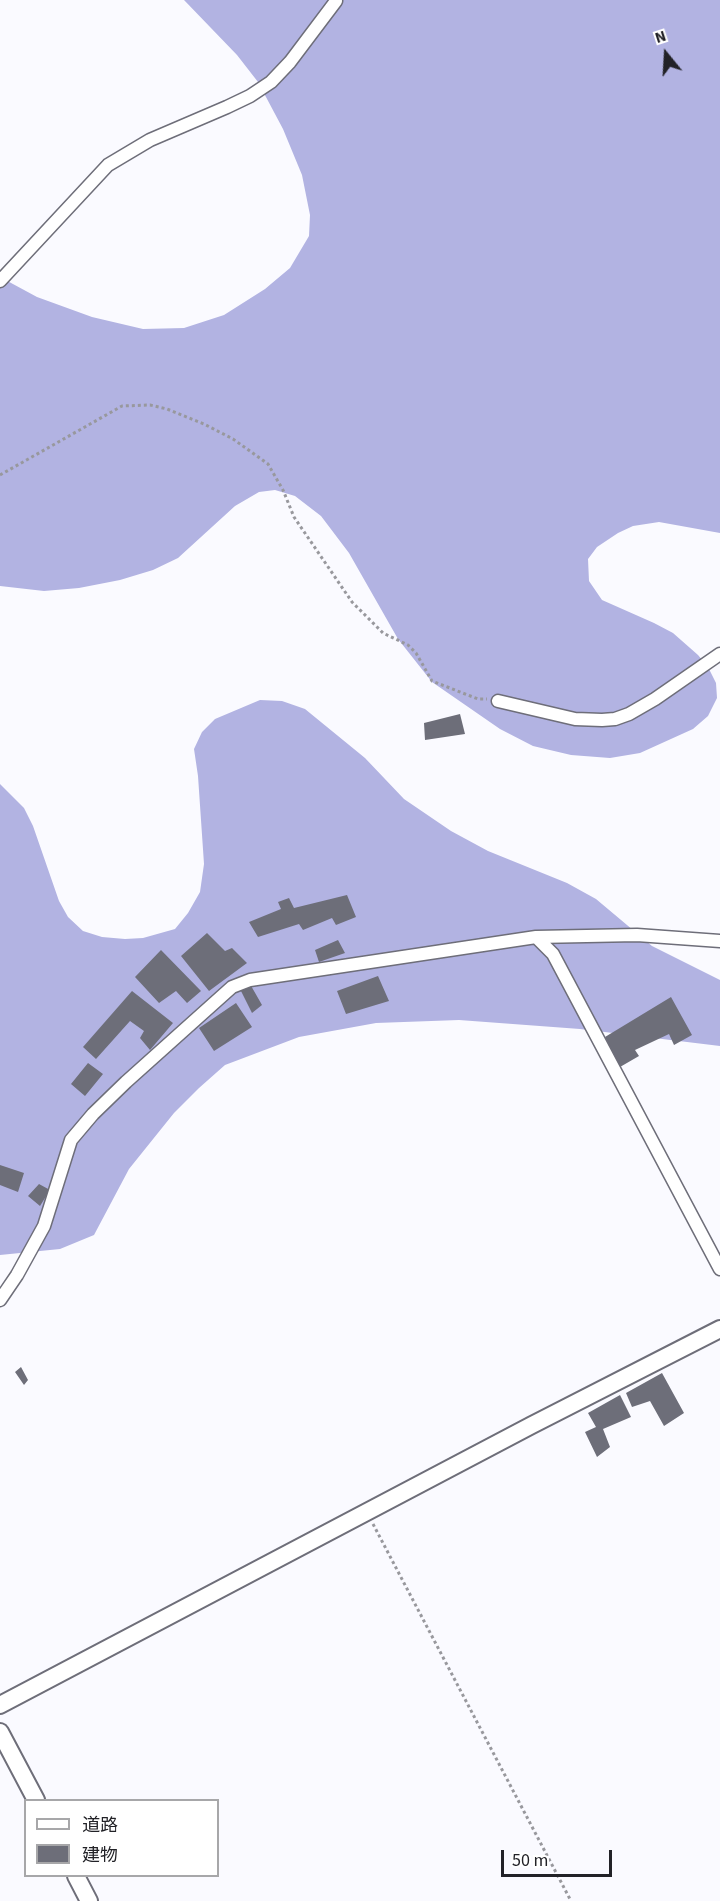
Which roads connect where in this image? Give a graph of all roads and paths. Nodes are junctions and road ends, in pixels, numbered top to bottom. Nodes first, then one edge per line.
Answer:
1 (336, 1) edge
2 (0, 281) edge
3 (0, 476) edge
4 (720, 654) edge
5 (498, 700) joint
6 (536, 937) junction
7 (720, 941) edge
8 (720, 1269) edge
9 (0, 1300) edge
10 (720, 1329) edge
11 (366, 1512) junction
12 (0, 1705) edge
13 (0, 1732) edge
14 (35, 1799) edge
15 (77, 1877) edge
16 (89, 1901) edge
17 (571, 1901) edge

1 - 2 street
3 - 5 path
4 - 5 street
6 - 7 street
6 - 8 street
6 - 9 street
10 - 11 street
11 - 12 street
11 - 17 path
13 - 14 street
15 - 16 street

